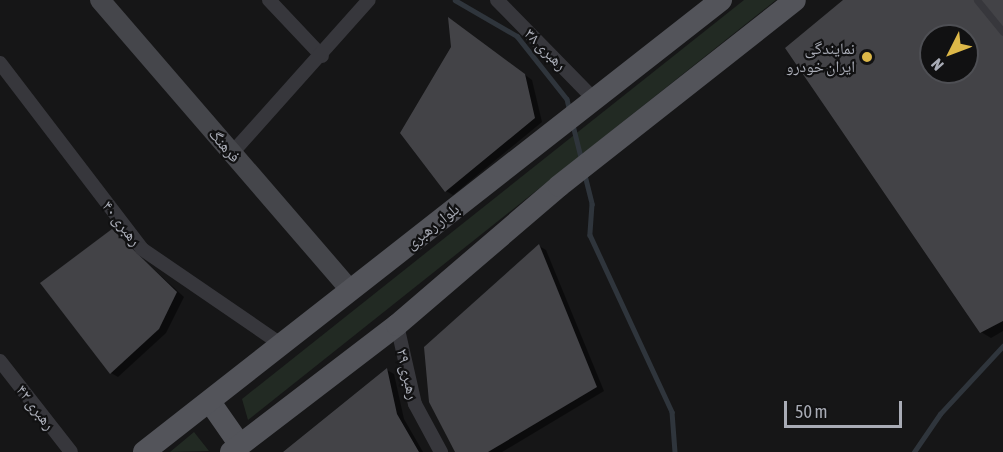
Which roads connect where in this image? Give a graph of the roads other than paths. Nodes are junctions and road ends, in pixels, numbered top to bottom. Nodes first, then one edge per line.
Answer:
1 (100, 0) edge
2 (269, 0) edge
3 (369, 0) edge
4 (497, 0) edge
5 (795, 0) edge
6 (977, 0) edge
7 (714, 2) edge
8 (1003, 32) edge
9 (322, 56) junction
10 (0, 63) edge
11 (594, 99) junction
12 (232, 153) junction
13 (350, 290) junction
14 (397, 326) junction
15 (281, 344) junction
16 (0, 362) edge
17 (210, 402) junction
18 (236, 448) edge
19 (72, 452) edge
20 (144, 452) edge
21 (441, 452) edge

1 - 12 main road, فرهنگ
2 - 9 street
3 - 9 street
4 - 11 street, رهبری ۳۸
5 - 14 main road
6 - 8 lane
7 - 11 main road, بلوار رهبری
9 - 12 street
10 - 15 street, رهبری ۴۰
11 - 13 main road, بلوار رهبری
12 - 13 main road, فرهنگ
13 - 15 main road, بلوار رهبری
14 - 18 main road
14 - 21 street, رهبری ۲۹
15 - 17 main road, بلوار رهبری
16 - 19 street, رهبری ۴۲
17 - 18 main road
17 - 20 main road, بلوار رهبری

